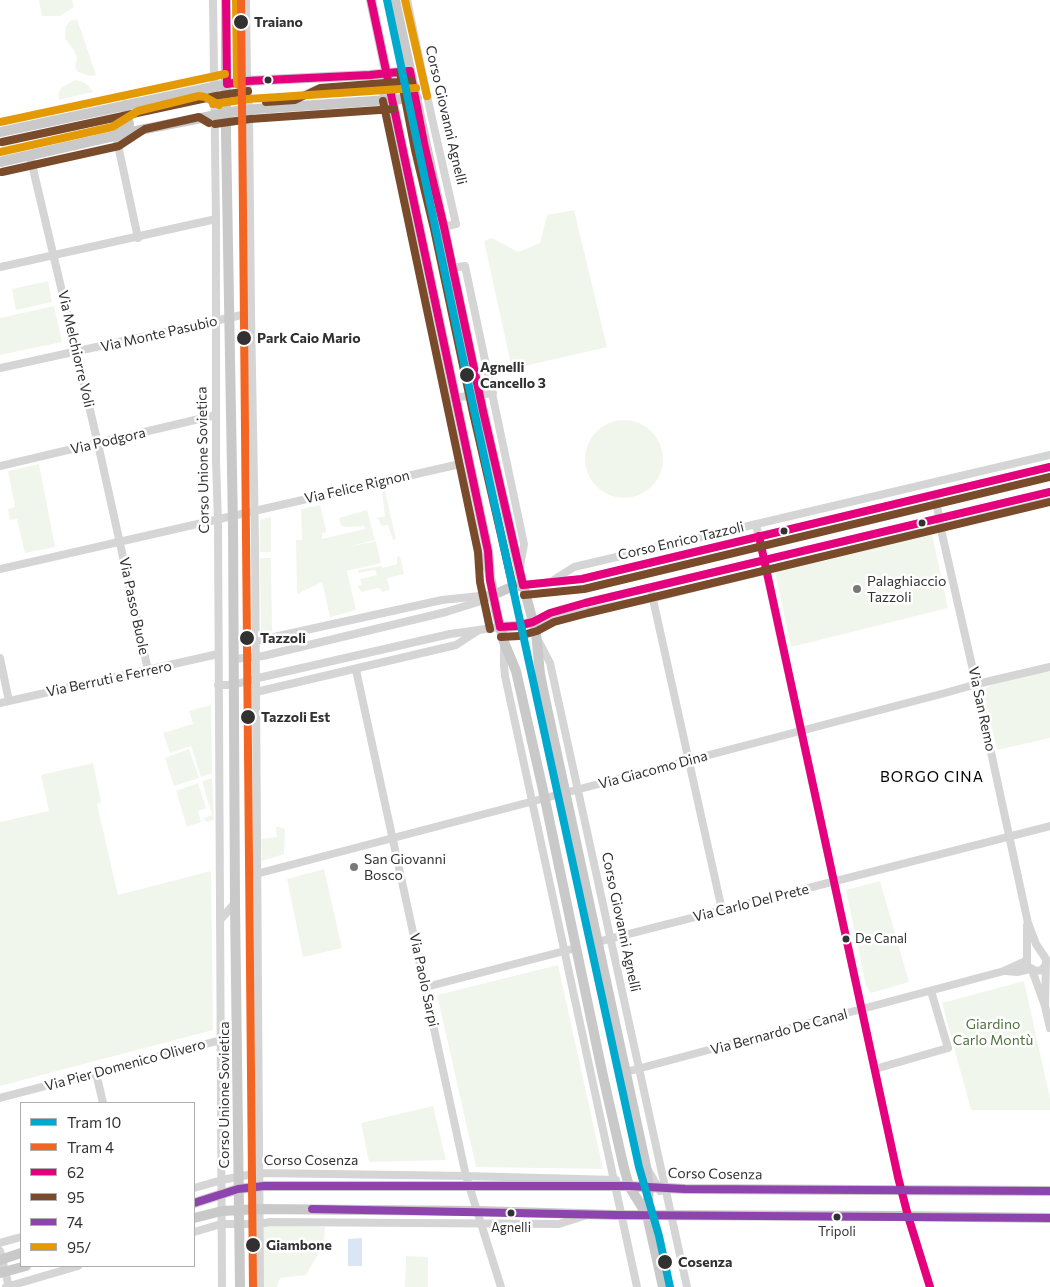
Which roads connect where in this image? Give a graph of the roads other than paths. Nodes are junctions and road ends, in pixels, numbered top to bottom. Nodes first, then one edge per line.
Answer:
1 (213, 0) edge
2 (226, 0) edge
3 (246, 0) edge
4 (372, 0) edge
5 (394, 0) edge
6 (407, 0) edge
7 (416, 71) junction
8 (386, 73) junction
9 (247, 81) junction
10 (227, 84) junction
11 (214, 86) junction
12 (422, 98) junction
13 (388, 100) junction
14 (125, 105) junction
15 (250, 108) junction
16 (227, 112) junction
17 (214, 114) junction
18 (0, 132) edge
19 (116, 136) junction
20 (30, 156) junction
21 (0, 162) edge
22 (216, 219) junction
23 (444, 227) junction
24 (138, 238) junction
25 (54, 255) junction
26 (0, 267) edge
27 (452, 268) junction
28 (251, 313) junction
29 (230, 317) junction
30 (216, 321) junction
31 (77, 352) junction
32 (0, 368) edge
33 (492, 392) junction
34 (479, 395) junction
35 (451, 399) junction
36 (216, 415) junction
37 (98, 444) junction
38 (1050, 455) edge
39 (460, 464) junction
40 (0, 466) edge
41 (1050, 467) edge
42 (1050, 492) edge
43 (935, 495) junction
44 (1050, 501) edge
45 (254, 511) junction
46 (233, 517) junction
47 (218, 520) junction
48 (941, 522) junction
49 (756, 524) junction
50 (759, 536) junction
51 (120, 542) junction
52 (764, 561) junction
53 (0, 569) edge
54 (766, 569) junction
55 (519, 571) junction
56 (490, 574) junction
57 (550, 582) junction
58 (523, 585) junction
59 (650, 588) junction
60 (493, 595) junction
61 (653, 598) junction
62 (533, 622) junction
63 (500, 627) junction
64 (479, 630) junction
65 (537, 638) junction
66 (256, 641) junction
67 (504, 642) junction
68 (218, 654) junction
69 (256, 657) junction
70 (0, 658) edge
71 (234, 659) junction
72 (1050, 666) edge
73 (148, 670) junction
74 (356, 670) junction
75 (256, 678) junction
76 (976, 684) junction
77 (218, 685) junction
78 (233, 685) junction
79 (256, 692) junction
80 (9, 701) junction
81 (0, 703) edge
82 (801, 731) junction
83 (689, 760) junction
84 (578, 790) junction
85 (566, 793) junction
86 (545, 798) junction
87 (532, 801) junction
88 (1050, 826) edge
89 (1009, 836) junction
90 (393, 838) junction
91 (256, 874) junction
92 (834, 881) junction
93 (235, 903) junction
94 (722, 910) junction
95 (220, 920) junction
96 (1028, 923) junction
97 (611, 938) junction
98 (597, 942) junction
99 (576, 948) junction
100 (565, 950) junction
101 (1046, 959) edge
102 (1027, 960) junction
103 (1031, 970) junction
104 (1004, 971) junction
105 (426, 987) junction
106 (932, 991) junction
107 (1045, 1006) junction
108 (862, 1010) junction
109 (1050, 1028) edge
110 (221, 1040) junction
111 (639, 1069) junction
112 (875, 1069) junction
113 (626, 1072) junction
114 (96, 1074) junction
115 (597, 1077) junction
116 (0, 1098) edge
117 (102, 1102) edge
118 (258, 1173) junction
119 (466, 1176) junction
120 (238, 1177) junction
121 (222, 1180) junction
122 (621, 1184) junction
123 (259, 1186) junction
124 (470, 1187) junction
125 (658, 1187) junction
126 (195, 1188) edge
127 (238, 1189) junction
128 (901, 1191) junction
129 (1050, 1191) edge
130 (222, 1194) junction
131 (195, 1203) edge
132 (259, 1208) junction
133 (239, 1209) junction
134 (222, 1211) junction
135 (477, 1211) junction
136 (588, 1214) junction
137 (622, 1215) junction
138 (647, 1215) junction
139 (672, 1215) junction
140 (908, 1216) junction
141 (195, 1218) edge
142 (1050, 1218) edge
143 (481, 1222) junction
144 (221, 1224) junction
145 (239, 1224) junction
146 (259, 1224) junction
147 (195, 1232) edge
148 (20, 1237) edge
149 (0, 1243) edge
150 (20, 1253) edge
151 (1, 1256) edge
152 (22, 1267) edge
153 (75, 1267) edge
154 (3, 1272) edge
155 (8, 1287) edge
156 (222, 1287) edge
157 (240, 1287) edge
158 (260, 1287) edge
159 (501, 1287) edge
160 (637, 1287) edge
161 (663, 1287) edge
162 (687, 1287) edge
163 (930, 1287) edge

1 - 11 street, Corso Unione Sovietica
2 - 10 main road, Corso Unione Sovietica
3 - 9 street
4 - 8 main road
5 - 7 main road, Corso Giovanni Agnelli
6 - 7 street, Corso Giovanni Agnelli
7 - 8 main road
7 - 12 main road, Corso Giovanni Agnelli
8 - 9 main road
8 - 13 main road
9 - 10 main road
9 - 15 street
10 - 11 main road
10 - 16 main road, Corso Unione Sovietica
11 - 14 main road
11 - 17 street, Corso Unione Sovietica
12 - 13 main road
12 - 23 main road, Corso Giovanni Agnelli
12 - 23 street, Corso Giovanni Agnelli
13 - 15 main road
13 - 35 main road
14 - 18 main road
14 - 19 main road
15 - 16 main road
15 - 28 street
16 - 17 main road
16 - 29 main road, Corso Unione Sovietica
17 - 19 main road
17 - 22 street, Corso Unione Sovietica
19 - 20 main road
19 - 24 street
20 - 21 main road
20 - 25 street, Via Melchiorre Voli
22 - 24 street
22 - 30 street, Corso Unione Sovietica
23 - 27 main road, Corso Giovanni Agnelli
24 - 25 street
25 - 26 street
25 - 31 street, Via Melchiorre Voli
27 - 33 street, Corso Giovanni Agnelli
27 - 34 main road, Corso Giovanni Agnelli
28 - 29 street
28 - 45 street
29 - 30 street, Via Monte Pasubio
29 - 46 main road, Corso Unione Sovietica
30 - 31 street, Via Monte Pasubio
30 - 36 street, Corso Unione Sovietica
31 - 32 street, Via Monte Pasubio
31 - 37 street, Via Melchiorre Voli
33 - 34 street
33 - 55 street, Corso Giovanni Agnelli
34 - 35 street
34 - 55 main road, Corso Giovanni Agnelli
35 - 39 street
35 - 56 main road
36 - 37 street, Via Podgora
36 - 47 street, Corso Unione Sovietica
37 - 40 street, Via Podgora
37 - 51 street, Via Melchiorre Voli
38 - 49 street, Corso Enrico Tazzoli
39 - 45 street, Via Felice Rignon
39 - 56 street
41 - 43 street, Corso Enrico Tazzoli
42 - 48 street
43 - 48 street, Via San Remo
43 - 50 street, Corso Enrico Tazzoli
44 - 48 street
45 - 46 street, Corso Unione Sovietica
45 - 66 street
46 - 47 street, Via Passo Buole
46 - 71 main road, Corso Unione Sovietica
47 - 51 street, Via Passo Buole
47 - 68 street, Corso Unione Sovietica
48 - 52 street
48 - 54 street
48 - 76 street, Via San Remo
49 - 50 street
49 - 57 street, Corso Enrico Tazzoli
50 - 52 street
50 - 57 street, Corso Enrico Tazzoli
51 - 53 street, Via Passo Buole
51 - 73 street, Via Passo Buole
52 - 54 street
52 - 59 street
54 - 61 street
54 - 82 street
55 - 58 main road, Corso Giovanni Agnelli
56 - 60 main road
57 - 58 street, Corso Enrico Tazzoli
58 - 60 main road
58 - 62 main road, Corso Giovanni Agnelli
59 - 61 street
59 - 62 street
60 - 63 main road, Corso Giovanni Agnelli
60 - 66 street
60 - 69 street
61 - 62 street
61 - 83 street
62 - 63 main road
62 - 65 main road, Corso Giovanni Agnelli
63 - 64 street
63 - 67 main road, Corso Giovanni Agnelli
64 - 74 street
64 - 75 street
65 - 84 street, Corso Giovanni Agnelli
65 - 85 main road, Corso Giovanni Agnelli
66 - 69 street
67 - 86 main road, Corso Giovanni Agnelli
67 - 87 street, Corso Giovanni Agnelli
68 - 73 street, Via Berruti e Ferrero
68 - 77 street, Corso Unione Sovietica
69 - 71 street
69 - 75 street
70 - 80 street
71 - 78 main road, Corso Unione Sovietica
72 - 76 street, Via Giacomo Dina
73 - 80 street, Via Berruti e Ferrero
74 - 79 street
74 - 90 street, Via Paolo Sarpi
75 - 78 street
75 - 79 street
76 - 82 street, Via Giacomo Dina
76 - 89 street, Via San Remo
77 - 78 street
77 - 95 street, Corso Unione Sovietica
78 - 93 main road, Corso Unione Sovietica
79 - 91 street
80 - 81 street, Via Berruti e Ferrero
82 - 83 street, Via Giacomo Dina
82 - 92 street
83 - 84 street, Via Giacomo Dina
83 - 94 street
84 - 85 street, Via Giacomo Dina
84 - 97 street, Corso Giovanni Agnelli
85 - 86 street, Via Giacomo Dina
85 - 98 main road, Corso Giovanni Agnelli
86 - 87 street, Via Giacomo Dina
86 - 99 main road, Corso Giovanni Agnelli
87 - 90 street, Via Giacomo Dina
87 - 100 street, Corso Giovanni Agnelli
88 - 89 street, Via Carlo Del Prete
89 - 92 street, Via Carlo Del Prete
89 - 96 street, Via San Remo
90 - 91 street, Via Giacomo Dina
90 - 105 street, Via Paolo Sarpi
91 - 118 street
92 - 94 street, Via Carlo Del Prete
92 - 108 street
93 - 95 street
93 - 120 main road, Corso Unione Sovietica
94 - 97 street, Via Carlo Del Prete
95 - 110 street, Corso Unione Sovietica
96 - 101 street, Via San Remo
96 - 102 street, Via San Remo
97 - 98 street, Via Carlo Del Prete
97 - 111 street, Corso Giovanni Agnelli
98 - 113 main road, Corso Giovanni Agnelli
99 - 100 street
99 - 115 main road, Corso Giovanni Agnelli
100 - 105 street
100 - 115 street, Corso Giovanni Agnelli
101 - 102 street, Via Bernardo De Canal
101 - 103 street, Via Bernardo De Canal
101 - 107 street, Via San Remo
102 - 103 street, Via San Remo
102 - 104 street, Via Bernardo De Canal
103 - 104 street, Via Bernardo De Canal
103 - 107 street, Via San Remo
104 - 106 street, Via Bernardo De Canal
105 - 119 street, Via Paolo Sarpi
106 - 108 street, Via Bernardo De Canal
106 - 112 street
107 - 109 street, Via San Remo
108 - 111 street, Via Bernardo De Canal
108 - 112 street
110 - 114 street, Via Pier Domenico Olivero
110 - 121 street, Corso Unione Sovietica
111 - 113 street, Via Bernardo De Canal
111 - 125 street, Corso Giovanni Agnelli
112 - 128 street
113 - 125 main road, Corso Giovanni Agnelli
114 - 116 street, Via Pier Domenico Olivero
114 - 117 street
115 - 122 street, Corso Giovanni Agnelli
115 - 122 main road, Corso Giovanni Agnelli
118 - 119 street, Corso Cosenza
118 - 120 street, Corso Cosenza
118 - 123 street
119 - 122 street, Corso Cosenza
119 - 124 street, Via Paolo Sarpi
120 - 121 street, Corso Cosenza
120 - 127 main road, Corso Unione Sovietica
121 - 126 street, Corso Cosenza
121 - 130 street, Corso Unione Sovietica
122 - 124 main road, Corso Cosenza
122 - 125 main road, Corso Cosenza
122 - 137 street, Corso Giovanni Agnelli
122 - 138 main road, Corso Giovanni Agnelli
123 - 124 main road, Corso Cosenza
123 - 127 main road, Corso Cosenza
123 - 132 street
124 - 135 street, Via Paolo Sarpi
125 - 128 main road, Corso Cosenza
125 - 138 main road, Corso Giovanni Agnelli
125 - 139 street, Corso Giovanni Agnelli
127 - 130 main road, Corso Cosenza
127 - 133 main road, Corso Unione Sovietica
128 - 129 main road, Corso Cosenza
128 - 140 street
130 - 131 main road, Corso Cosenza
130 - 134 street, Corso Unione Sovietica
132 - 133 main road
132 - 135 main road
132 - 146 street
133 - 134 main road
133 - 145 main road, Corso Unione Sovietica
134 - 141 main road
134 - 144 street, Corso Unione Sovietica
135 - 136 main road
135 - 143 street, Via Paolo Sarpi
136 - 137 main road
136 - 143 street
137 - 138 main road
137 - 160 street, Corso Giovanni Agnelli
138 - 139 main road
138 - 161 main road, Corso Giovanni Agnelli
139 - 140 main road
139 - 162 street, Corso Giovanni Agnelli
140 - 142 main road
140 - 163 street
143 - 146 street
143 - 159 street, Via Paolo Sarpi
144 - 145 street
144 - 147 street
144 - 156 street, Corso Unione Sovietica
145 - 146 street
145 - 157 main road, Corso Unione Sovietica
146 - 158 street
148 - 149 street
150 - 151 main road
151 - 154 street
152 - 154 main road
153 - 155 street
154 - 155 street

